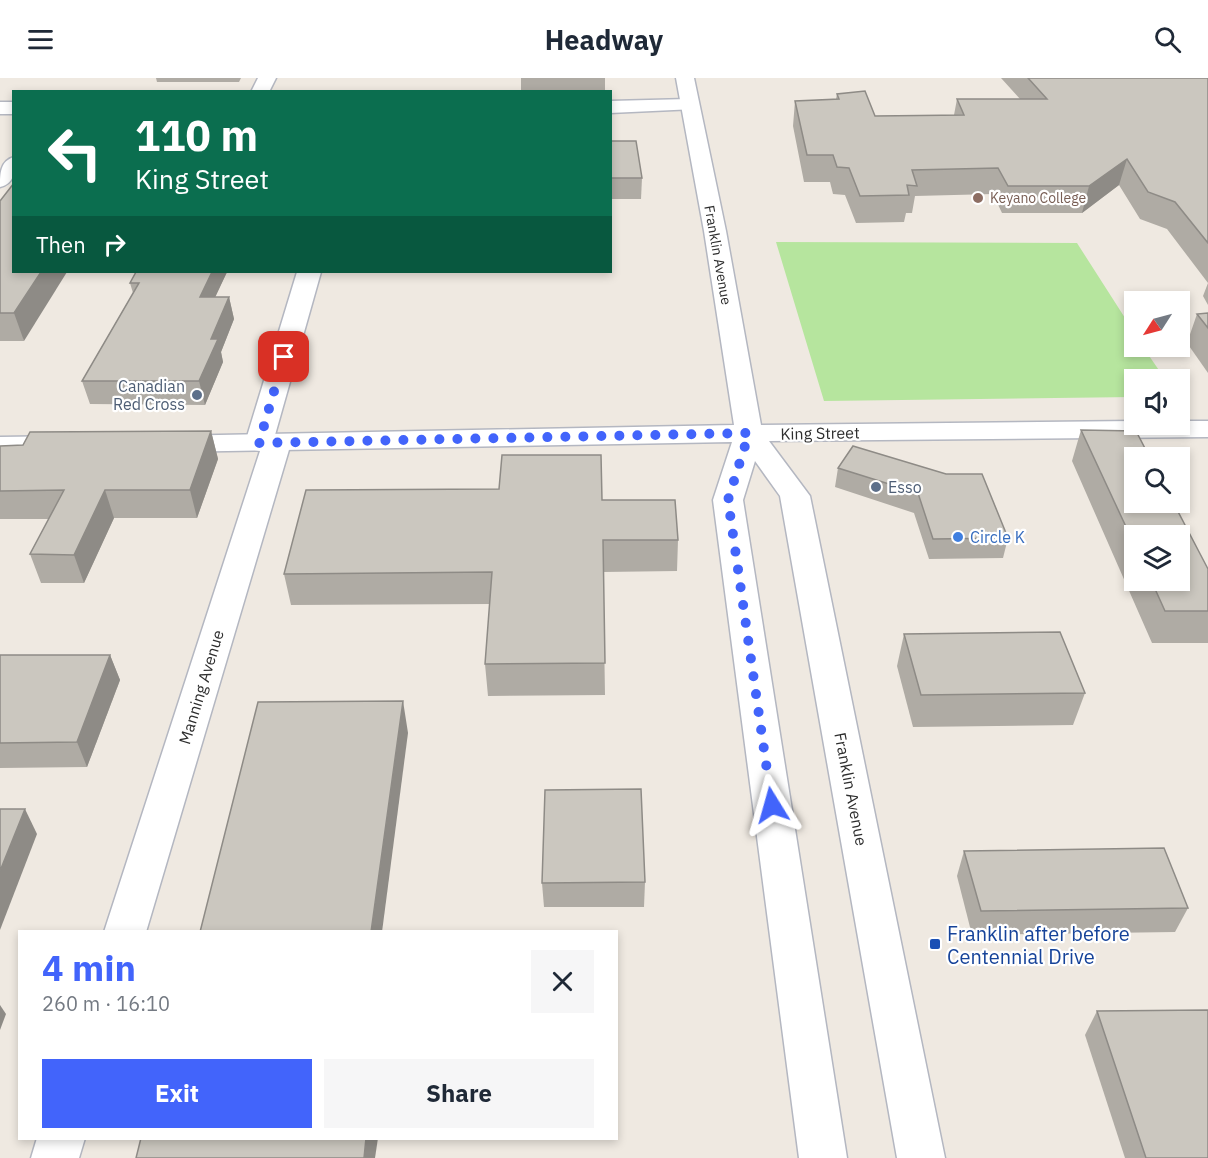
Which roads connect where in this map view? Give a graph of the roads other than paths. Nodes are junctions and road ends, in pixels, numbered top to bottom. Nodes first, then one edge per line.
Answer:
1 (685, 78) edge
2 (688, 105) junction
3 (612, 106) edge
4 (12, 166) edge
5 (0, 181) edge
6 (309, 273) edge
7 (1208, 429) edge
8 (749, 433) junction
9 (268, 443) junction
10 (94, 444) edge
11 (141, 444) edge
12 (0, 445) edge
13 (126, 930) edge
14 (60, 1140) edge
15 (55, 1158) edge
16 (823, 1158) edge
17 (921, 1158) edge

1 - 2 main road, Franklin Avenue
2 - 3 main road
2 - 8 main road, Franklin Avenue
4 - 5 main road
6 - 9 main road, Manning Avenue
7 - 8 main road, King Street
8 - 9 main road, King Street
8 - 16 main road, Franklin Avenue
8 - 17 main road, Franklin Avenue
9 - 11 main road, King Street
9 - 13 main road, Manning Avenue
10 - 12 main road
14 - 15 main road

